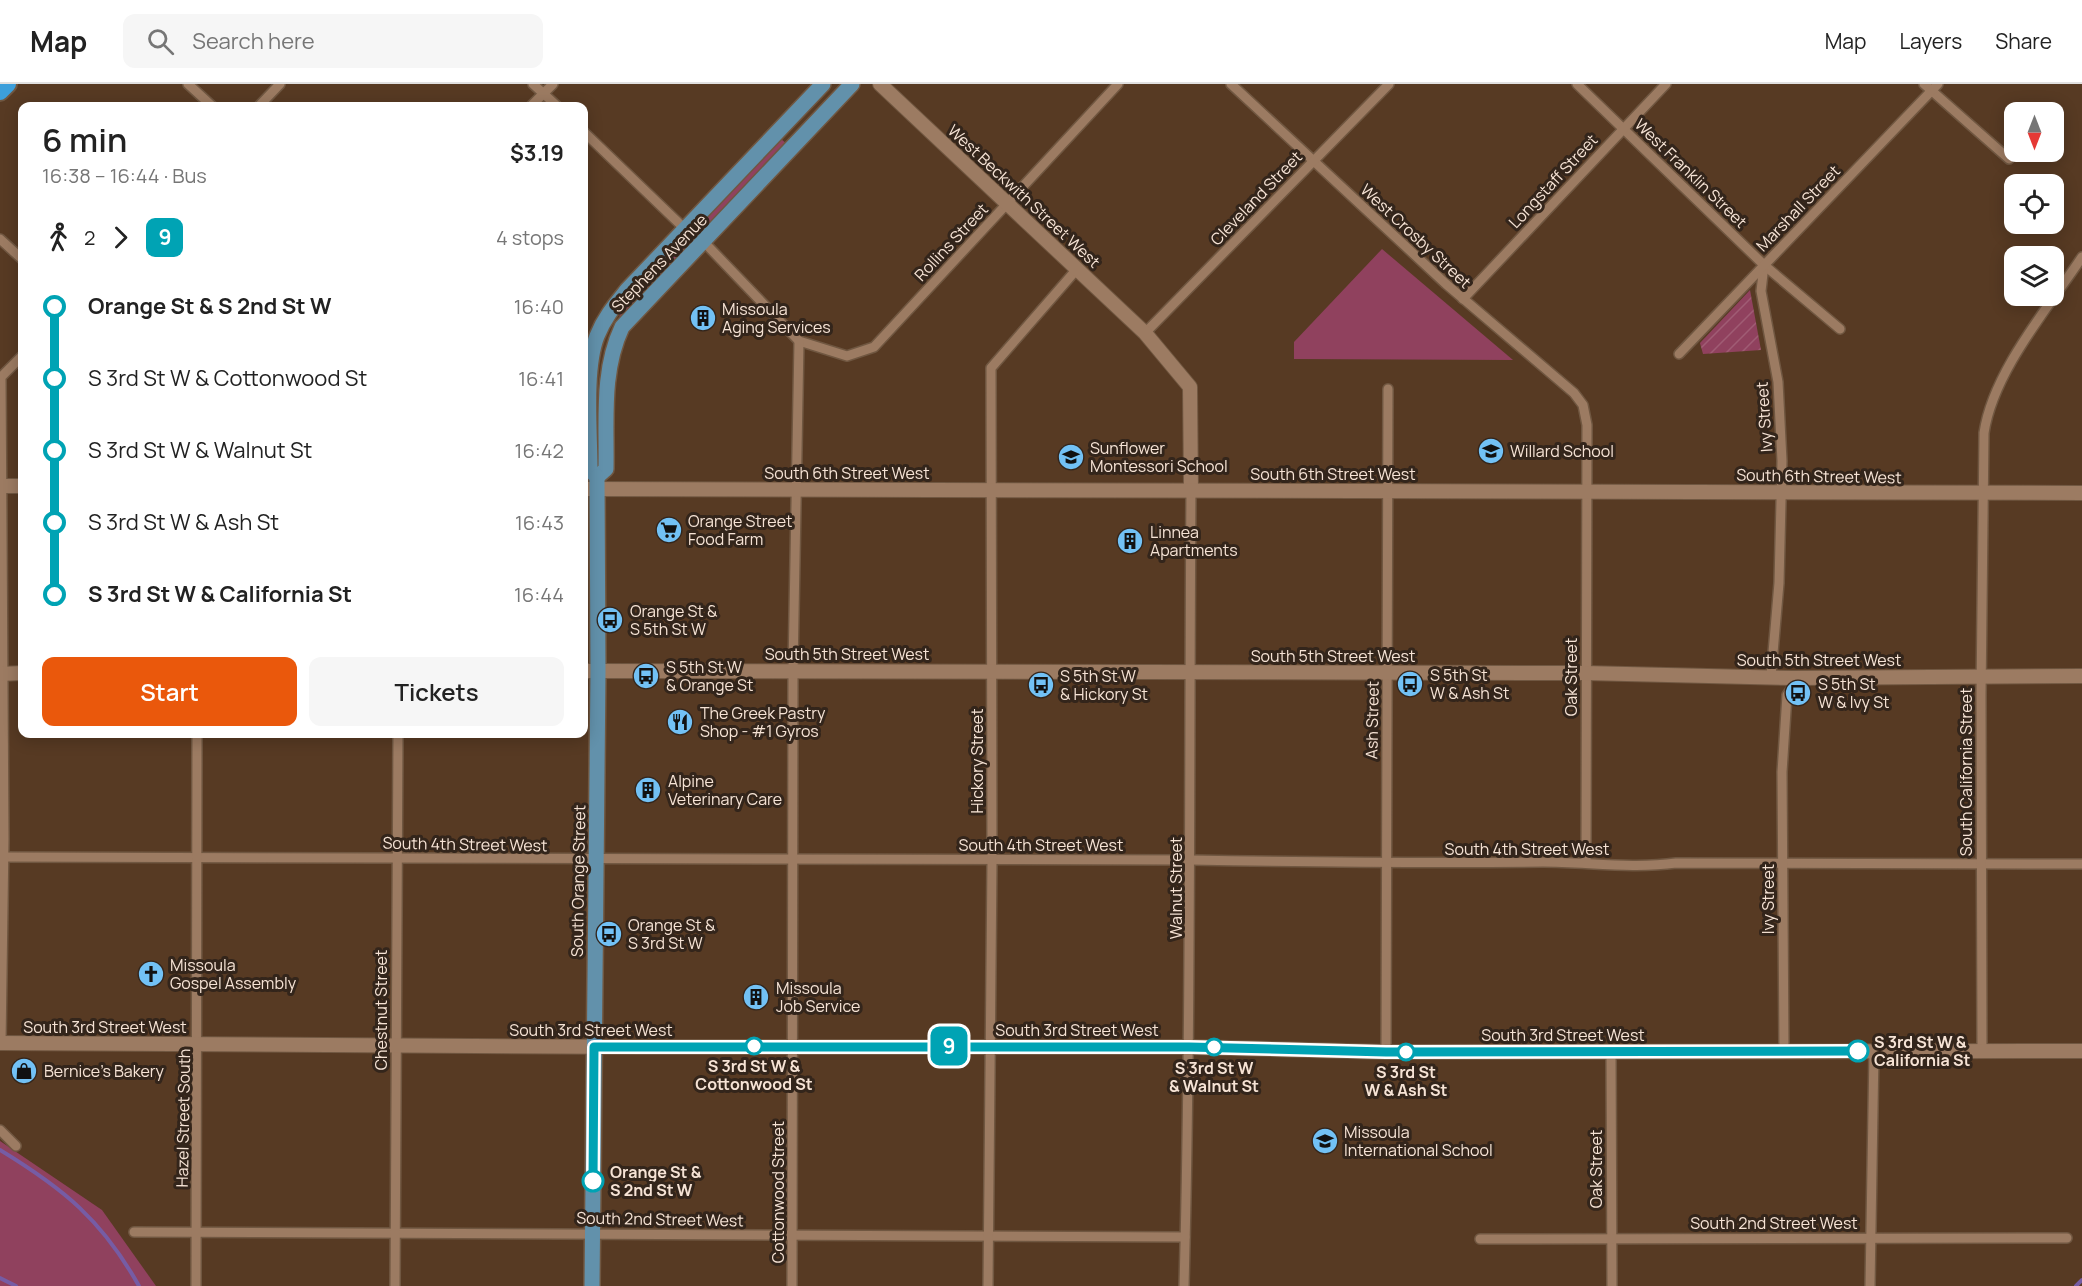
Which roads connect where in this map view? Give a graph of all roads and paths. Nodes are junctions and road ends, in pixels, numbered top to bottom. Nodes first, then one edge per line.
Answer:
1 (8, 84) edge
2 (188, 84) edge
3 (280, 84) edge
4 (533, 84) edge
5 (553, 84) edge
6 (823, 84) edge
7 (852, 84) edge
8 (880, 84) edge
9 (1118, 84) edge
10 (1231, 84) edge
11 (1389, 84) edge
12 (1577, 84) edge
13 (1666, 84) edge
14 (1931, 86) edge
15 (0, 92) edge
16 (543, 94) junction
17 (208, 102) edge
18 (263, 102) edge
19 (535, 102) edge
20 (552, 102) edge
21 (1624, 129) junction
22 (588, 136) edge
23 (2004, 155) edge
24 (1314, 161) junction
25 (1007, 202) junction
26 (685, 229) junction
27 (0, 239) edge
28 (704, 242) junction
29 (18, 255) edge
30 (2082, 257) edge
31 (1764, 265) junction
32 (1077, 269) junction
33 (1462, 299) junction
34 (1840, 329) dead end
35 (1145, 333) junction
36 (590, 338) edge
37 (799, 341) junction
38 (1679, 354) dead end
39 (18, 360) edge
40 (1388, 389) dead end
41 (1583, 405) joint
42 (592, 485) edge
43 (1, 486) edge
44 (18, 486) edge
45 (795, 490) junction
46 (1191, 490) junction
47 (990, 491) junction
48 (1387, 491) junction
49 (1586, 491) junction
50 (1782, 492) junction
51 (1983, 493) junction
52 (2082, 493) edge
53 (793, 669) junction
54 (591, 671) edge
55 (992, 671) junction
56 (1189, 672) junction
57 (18, 673) edge
58 (1387, 673) junction
59 (1586, 673) junction
60 (1, 674) edge
61 (1771, 676) junction
62 (1982, 676) junction
63 (2082, 676) edge
64 (1800, 678) junction
65 (197, 738) edge
66 (398, 738) edge
67 (2, 857) edge
68 (397, 857) junction
69 (197, 858) junction
70 (596, 860) junction
71 (792, 860) junction
72 (1191, 860) junction
73 (992, 861) junction
74 (1586, 862) junction
75 (1783, 863) junction
76 (1981, 863) junction
77 (1385, 864) junction
78 (2082, 864) edge
79 (0, 1043) edge
80 (198, 1043) junction
81 (395, 1044) junction
82 (794, 1045) junction
83 (594, 1047) junction
84 (990, 1047) junction
85 (1189, 1047) junction
86 (1784, 1051) junction
87 (1874, 1051) junction
88 (1982, 1051) junction
89 (2082, 1051) edge
90 (1386, 1052) junction
91 (1611, 1052) junction
92 (0, 1130) edge
93 (16, 1146) dead end
94 (197, 1231) junction
95 (134, 1232) dead end
96 (396, 1232) junction
97 (592, 1233) junction
98 (792, 1235) junction
99 (988, 1235) junction
100 (1185, 1237) junction
101 (1871, 1238) junction
102 (2067, 1238) dead end
103 (1480, 1239) dead end
104 (1612, 1239) junction
105 (196, 1286) edge
106 (395, 1286) edge
107 (592, 1286) edge
108 (792, 1286) edge
109 (988, 1286) edge
110 (1184, 1286) edge
111 (1612, 1286) edge
112 (1870, 1286) edge

1 - 15 highway
2 - 17 street
3 - 18 street
4 - 16 street
5 - 16 street
6 - 26 main road, Stephens Avenue
7 - 28 main road, Stephens Avenue
8 - 25 street, West Beckwith Street West
9 - 25 street, Rollins Street
10 - 24 street, West Crosby Street
11 - 24 street, Cleveland Street
12 - 21 street, West Franklin Street
13 - 21 street, Longstaff Street
14 - 23 street
14 - 31 street, Marshall Street
16 - 19 street
16 - 20 street
21 - 31 street, West Franklin Street
21 - 33 street, Longstaff Street
22 - 26 street
24 - 33 street, West Crosby Street
24 - 35 street, Cleveland Street
25 - 32 street, West Beckwith Street West
25 - 37 street, Rollins Street
26 - 36 main road, Stephens Avenue
27 - 29 street
28 - 37 street
28 - 42 main road, Stephens Avenue
30 - 51 street, South California Street
31 - 34 street, West Franklin Street
31 - 38 street, Marshall Street
31 - 50 street, Ivy Street
32 - 35 street, West Beckwith Street West
32 - 47 street, Hickory Street
33 - 41 street, West Crosby Street
35 - 46 street, West Beckwith Street West
36 - 42 main road, Stephens Avenue
37 - 45 street, Cottonwood Street
39 - 43 street
40 - 48 street, Ash Street
41 - 49 street, Oak Street
42 - 45 street, South 6th Street West
42 - 54 main road, South Orange Street
43 - 44 street
43 - 60 street
45 - 47 street, South 6th Street West
45 - 53 street, Cottonwood Street
46 - 47 street, South 6th Street West
46 - 48 street, South 6th Street West
46 - 56 street, Walnut Street
47 - 55 street, Hickory Street
48 - 49 street, South 6th Street West
48 - 58 street, Ash Street
49 - 50 street, South 6th Street West
49 - 59 street, Oak Street
50 - 51 street, South 6th Street West
50 - 61 street, Ivy Street
51 - 52 street, South 6th Street West
51 - 62 street, South California Street
53 - 54 street, South 5th Street West
53 - 55 street, South 5th Street West
53 - 71 street, Cottonwood Street
54 - 70 main road, South Orange Street
55 - 56 street, South 5th Street West
55 - 73 street, Hickory Street
56 - 58 street, South 5th Street West
56 - 72 street, Walnut Street
57 - 60 street
58 - 59 street, South 5th Street West
58 - 77 street, Ash Street
59 - 61 street, South 5th Street West
59 - 74 street, Oak Street
60 - 67 street
61 - 64 street, South 5th Street West
62 - 63 street, South 5th Street West
62 - 64 street, South 5th Street West
62 - 76 street, South California Street
64 - 75 street, Ivy Street
65 - 69 street, Hazel Street South
66 - 68 street, Chestnut Street
67 - 69 street, South 4th Street West
67 - 79 street
68 - 69 street, South 4th Street West
68 - 70 street, South 4th Street West
68 - 81 street, Chestnut Street
69 - 80 street, Hazel Street South
70 - 71 street, South 4th Street West
70 - 83 main road, South Orange Street
71 - 73 street, South 4th Street West
71 - 82 street, Cottonwood Street
72 - 73 street, South 4th Street West
72 - 77 street, South 4th Street West
72 - 85 street, Walnut Street
73 - 84 street, Hickory Street
74 - 75 street, South 4th Street West
74 - 77 street, South 4th Street West
75 - 76 street, South 4th Street West
75 - 86 street, Ivy Street
76 - 78 street, South 4th Street West
76 - 88 street, South California Street
77 - 90 street, Ash Street
79 - 80 street, South 3rd Street West
80 - 81 street, South 3rd Street West
80 - 94 street, Hazel Street South
81 - 83 street, South 3rd Street West
81 - 96 street, Chestnut Street
82 - 83 street, South 3rd Street West
82 - 84 street, South 3rd Street West
82 - 98 street, Cottonwood Street
83 - 97 main road, South Orange Street
84 - 85 street, South 3rd Street West
84 - 99 street, Hickory Street
85 - 90 street, South 3rd Street West
85 - 100 street, Walnut Street
86 - 87 street, South 3rd Street West
86 - 91 street, South 3rd Street West
87 - 88 street, South 3rd Street West
87 - 101 street
88 - 89 street, South 3rd Street West
90 - 91 street, South 3rd Street West
91 - 104 street, Oak Street
92 - 93 street
94 - 95 street, South 2nd Street West
94 - 96 street, South 2nd Street West
94 - 105 street, Hazel Street South
96 - 97 street, South 2nd Street West
96 - 106 street, Chestnut Street
97 - 98 street, South 2nd Street West
97 - 107 main road, South Orange Street
98 - 99 street, South 2nd Street West
98 - 108 street, Cottonwood Street
99 - 100 street, South 2nd Street West
99 - 109 street, Hickory Street
100 - 110 street, Walnut Street
101 - 102 street, South 2nd Street West
101 - 104 street, South 2nd Street West
101 - 112 street
103 - 104 street, South 2nd Street West
104 - 111 street, Oak Street

